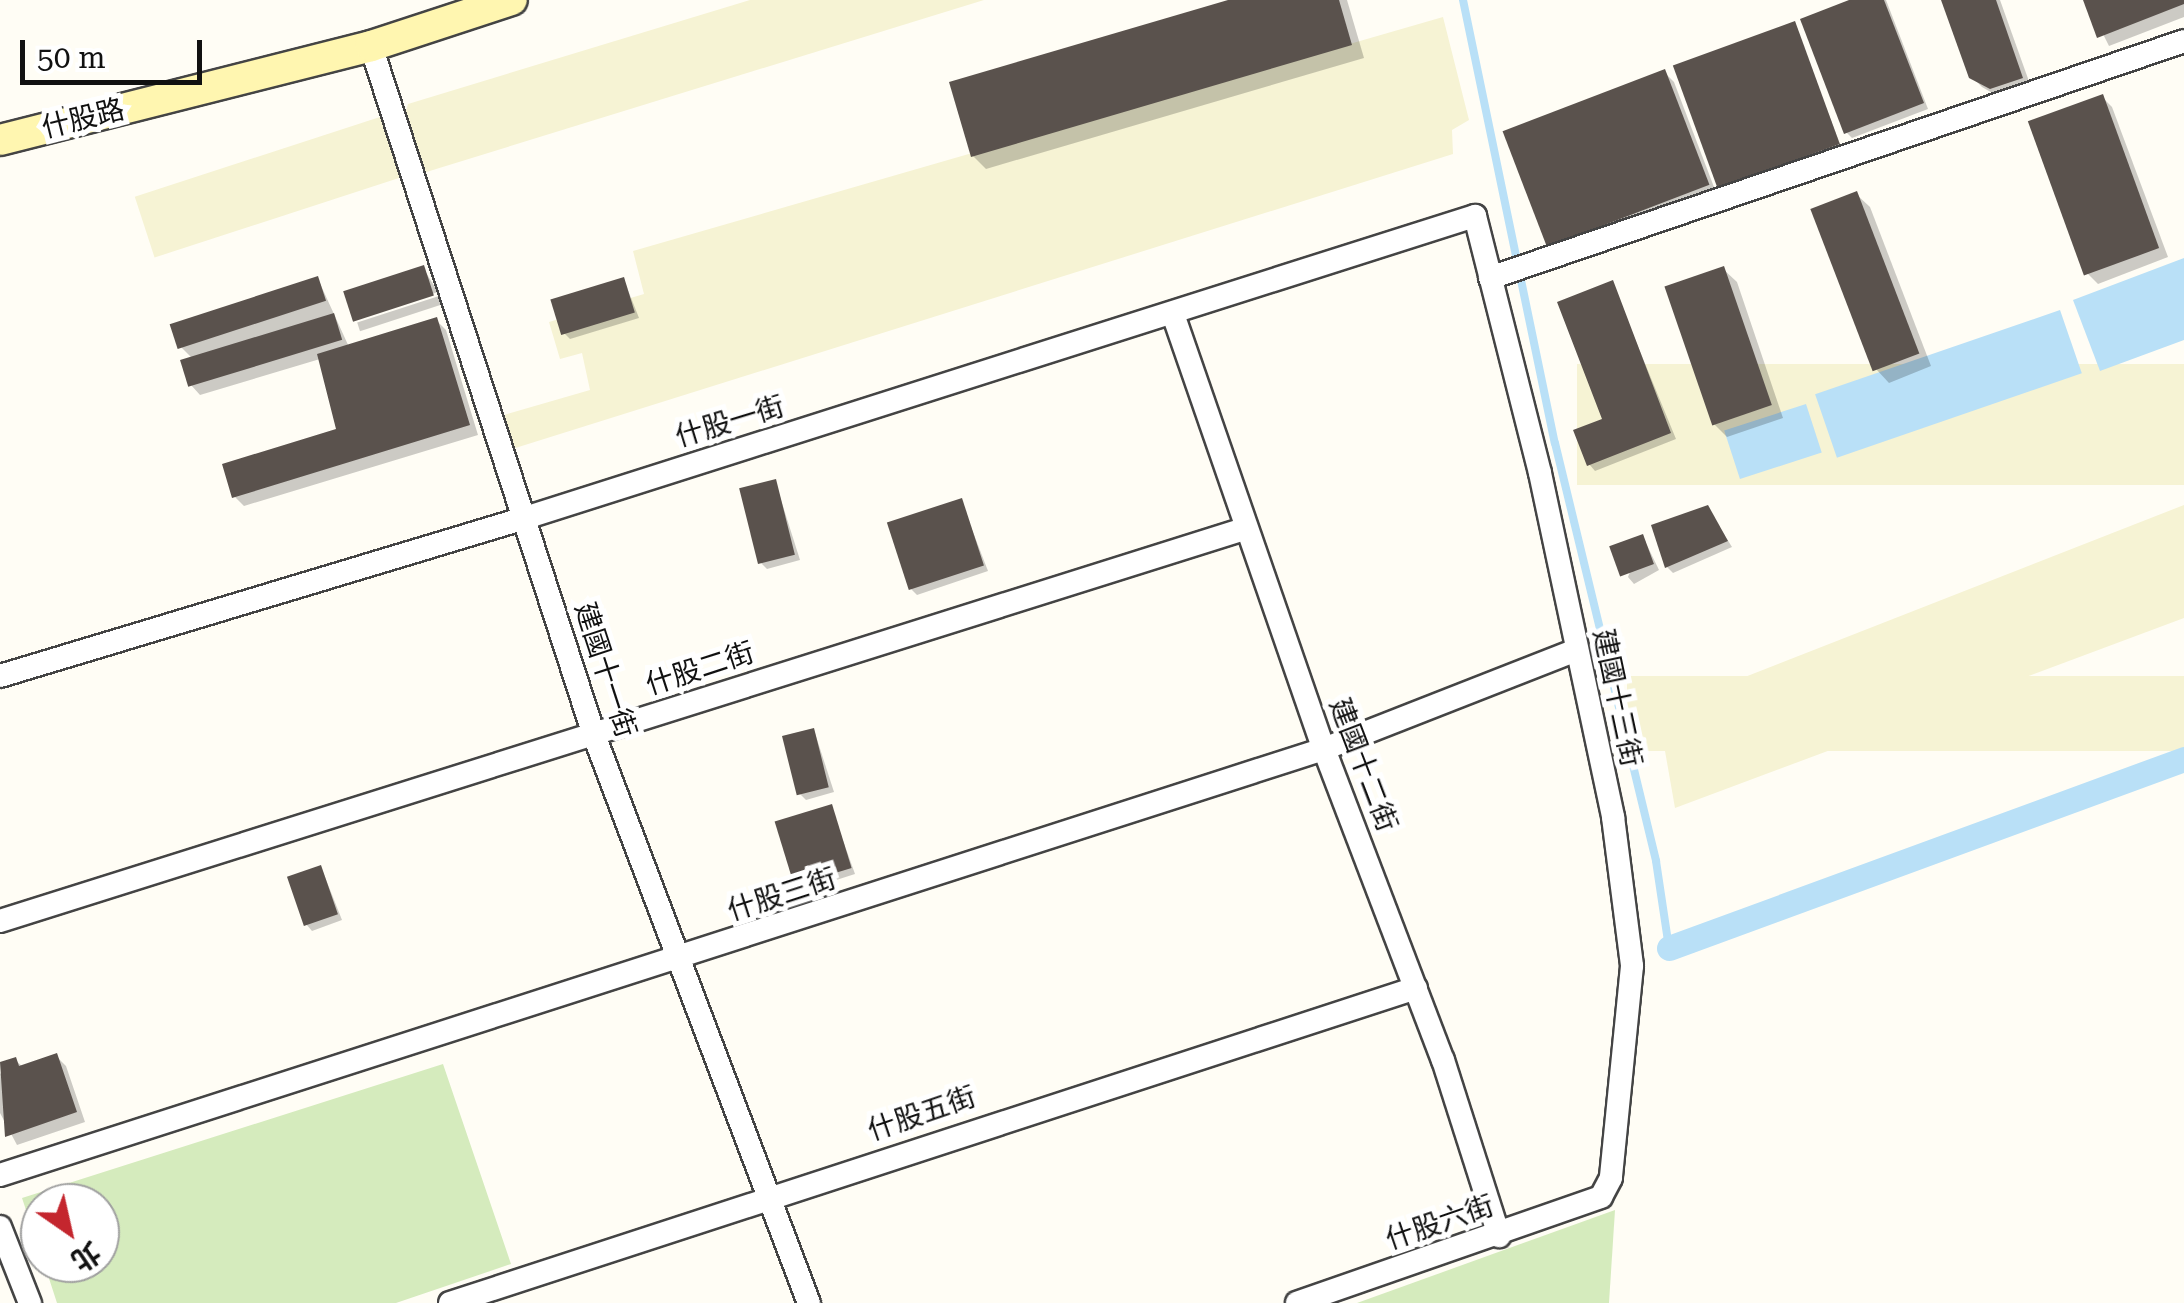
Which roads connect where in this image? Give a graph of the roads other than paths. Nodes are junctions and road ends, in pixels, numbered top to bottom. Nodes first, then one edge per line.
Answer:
1 (512, 0) edge
2 (2184, 41) edge
3 (371, 46) junction
4 (0, 140) edge
5 (1475, 216) joint
6 (1490, 278) junction
7 (1173, 314) junction
8 (525, 518) junction
9 (1247, 528) junction
10 (1576, 650) junction
11 (0, 676) edge
12 (594, 734) junction
13 (1324, 749) junction
14 (0, 921) edge
15 (676, 961) junction
16 (1416, 988) junction
17 (0, 1175) edge
18 (772, 1198) junction
19 (1601, 1198) joint
20 (0, 1227) edge
21 (1500, 1236) junction
22 (30, 1303) edge
23 (450, 1303) edge
24 (809, 1303) edge
25 (1296, 1303) edge

1 - 3 street, 什股路
2 - 6 street
3 - 4 street, 什股路
3 - 8 street, 建國十一街
5 - 6 street, 建國十三街
5 - 7 street, 什股一街
6 - 10 street, 建國十三街
7 - 8 street, 什股一街
7 - 9 street, 建國十二街
8 - 11 street, 什股一街
8 - 12 street, 建國十一街
9 - 12 street, 什股二街
9 - 13 street, 建國十二街
10 - 13 street, 什股三街
10 - 19 street, 建國十三街
12 - 14 street, 什股二街
12 - 15 street, 建國十一街
13 - 15 street, 什股三街
13 - 16 street, 建國十二街
15 - 17 street, 什股三街
15 - 18 street, 建國十一街
16 - 18 street, 什股五街
16 - 21 street, 建國十二街
18 - 23 street, 什股五街
18 - 24 street, 建國十一街
19 - 21 street, 什股六街
20 - 22 street
21 - 25 street, 什股六街

